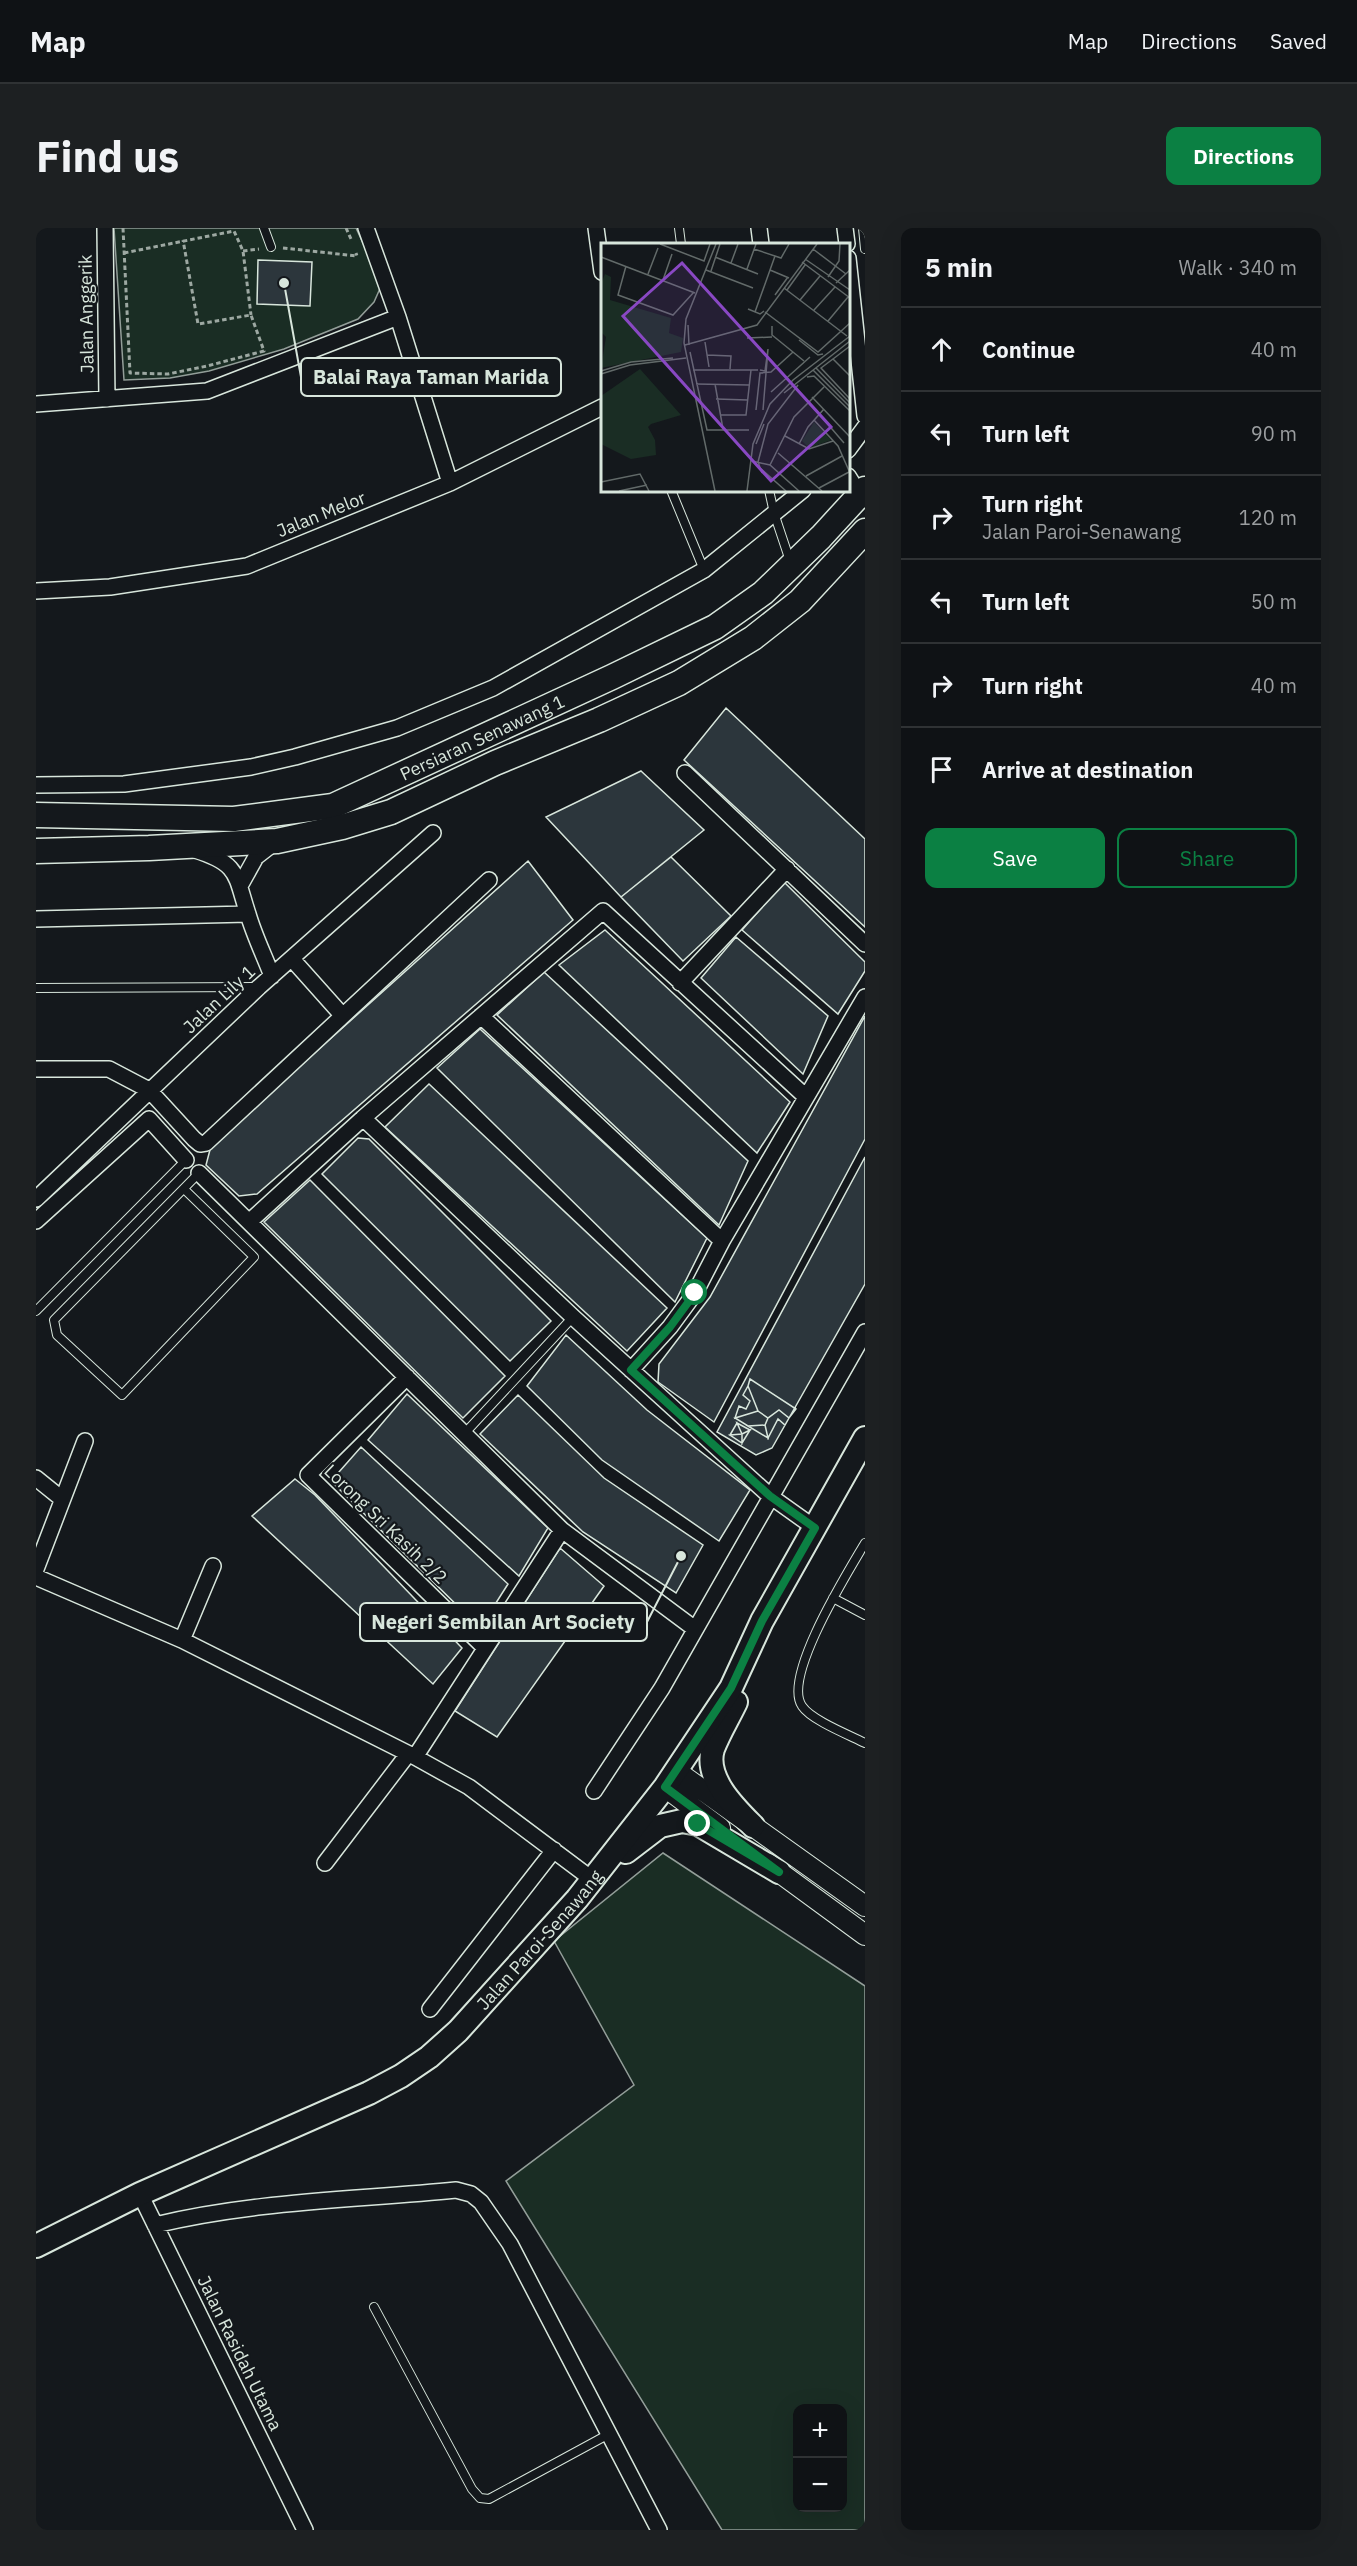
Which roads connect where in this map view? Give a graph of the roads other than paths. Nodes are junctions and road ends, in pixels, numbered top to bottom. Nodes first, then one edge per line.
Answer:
1 (105, 228) edge
2 (264, 228) edge
3 (366, 228) edge
4 (596, 228) edge
5 (679, 228) edge
6 (759, 228) edge
7 (845, 228) edge
8 (863, 228) edge
9 (681, 243) edge
10 (761, 243) edge
11 (847, 243) edge
12 (271, 247) road end
13 (865, 249) edge
14 (601, 259) edge
15 (850, 268) edge
16 (398, 317) junction
17 (106, 399) junction
18 (36, 400) edge
19 (601, 408) edge
20 (865, 416) edge
21 (865, 427) edge
22 (850, 449) edge
23 (450, 483) junction
24 (859, 491) edge
25 (672, 492) edge
26 (769, 492) edge
27 (800, 492) edge
28 (774, 513) junction
29 (865, 531) edge
30 (791, 566) junction
31 (704, 570) junction
32 (36, 591) edge
33 (685, 772) dead end
34 (36, 785) edge
35 (36, 815) edge
36 (434, 833) dead end
37 (277, 841) junction
38 (184, 846) junction
39 (36, 851) edge
40 (787, 869) junction
41 (489, 880) dead end
42 (241, 884) junction
43 (248, 914) junction
44 (36, 919) edge
45 (865, 944) edge
46 (292, 959) junction
47 (272, 976) junction
48 (680, 983) junction
49 (259, 987) junction
50 (36, 988) edge
51 (865, 997) edge
52 (342, 1015) junction
53 (481, 1016) junction
54 (36, 1069) edge
55 (149, 1090) junction
56 (806, 1097) junction
57 (363, 1118) junction
58 (186, 1160) joint
59 (199, 1173) joint
60 (184, 1189) junction
61 (36, 1199) edge
62 (36, 1221) edge
63 (249, 1222) junction
64 (722, 1240) junction
65 (36, 1311) edge
66 (573, 1317) junction
67 (865, 1332) edge
68 (631, 1370) junction
69 (406, 1377) junction
70 (464, 1434) junction
71 (865, 1438) edge
72 (85, 1441) dead end
73 (36, 1478) edge
74 (770, 1496) junction
75 (62, 1499) junction
76 (815, 1528) junction
77 (562, 1530) junction
78 (865, 1543) edge
79 (213, 1566) dead end
80 (36, 1569) edge
81 (36, 1577) edge
82 (833, 1598) junction
83 (865, 1615) edge
84 (762, 1621) junction
85 (695, 1629) junction
86 (182, 1640) junction
87 (485, 1648) junction
88 (865, 1743) edge
89 (412, 1756) junction
90 (671, 1779) junction
91 (594, 1791) dead end
92 (753, 1826) junction
93 (554, 1850) junction
94 (325, 1863) dead end
95 (779, 1872) junction
96 (593, 1880) junction
97 (577, 1899) junction
98 (865, 1906) edge
99 (865, 1935) edge
100 (430, 2009) dead end
101 (140, 2194) junction
102 (155, 2225) junction
103 (36, 2246) edge
104 (374, 2307) dead end
105 (609, 2434) junction
106 (304, 2530) edge
107 (659, 2530) edge

1 - 17 street, Jalan Anggerik
2 - 12 lane
3 - 16 street
4 - 14 street
5 - 9 lane
6 - 10 street
7 - 11 street
8 - 13 lane
15 - 20 street
16 - 17 street
16 - 23 street
17 - 18 street
19 - 23 street, Jalan Melor
21 - 22 street
23 - 32 street, Jalan Melor
24 - 30 main road, Persiaran Senawang 1
25 - 31 lane
26 - 28 lane
27 - 28 street
28 - 30 lane
28 - 31 street
29 - 37 main road, Persiaran Senawang 1
30 - 35 main road, Persiaran Senawang 1
31 - 34 street
33 - 40 street
36 - 46 street, Jalan Lily 1
37 - 38 main road, Persiaran Senawang 1
37 - 42 street
38 - 39 main road, Persiaran Senawang 1
38 - 42 street
40 - 45 street
40 - 48 street
41 - 52 street
42 - 43 street
43 - 44 street
43 - 47 street
46 - 47 street, Jalan Lily 1
46 - 52 street
47 - 49 street, Jalan Lily 1
48 - 53 street
48 - 56 street
49 - 50 lane
49 - 55 street, Jalan Lily 1
51 - 56 street
52 - 55 street
53 - 57 street
53 - 64 street
54 - 55 street
55 - 61 street, Jalan Lily 1
56 - 64 street
57 - 63 street
57 - 66 street
58 - 62 street
58 - 65 lane
59 - 60 lane
59 - 63 street
60 - 60 lane
63 - 69 street
64 - 68 street
66 - 68 street
66 - 70 lane
67 - 74 street
68 - 74 street
69 - 70 street
69 - 87 street, Lorong Sri Kasih 2/2
70 - 77 street
71 - 76 main road, Jalan Paroi-Senawang
72 - 75 street
73 - 75 street
74 - 76 street
74 - 85 street
75 - 80 street
76 - 84 main road, Jalan Paroi-Senawang
77 - 85 street
77 - 87 street
78 - 82 lane
79 - 86 street
81 - 86 street
82 - 83 lane
82 - 88 lane
84 - 90 main road, Jalan Paroi-Senawang
84 - 92 main road
85 - 91 street
86 - 89 street
87 - 89 street
89 - 93 street
89 - 94 street
90 - 92 street
90 - 95 street
90 - 96 main road, Jalan Paroi-Senawang
92 - 98 street
93 - 96 street
93 - 100 street
95 - 97 main road
95 - 99 street
96 - 97 main road, Jalan Paroi-Senawang
97 - 101 main road, Jalan Paroi-Senawang
101 - 102 street, Jalan Rasidah Utama
101 - 103 main road, Jalan Paroi-Senawang
102 - 105 street
102 - 106 street, Jalan Rasidah Utama
104 - 105 lane
105 - 107 street

